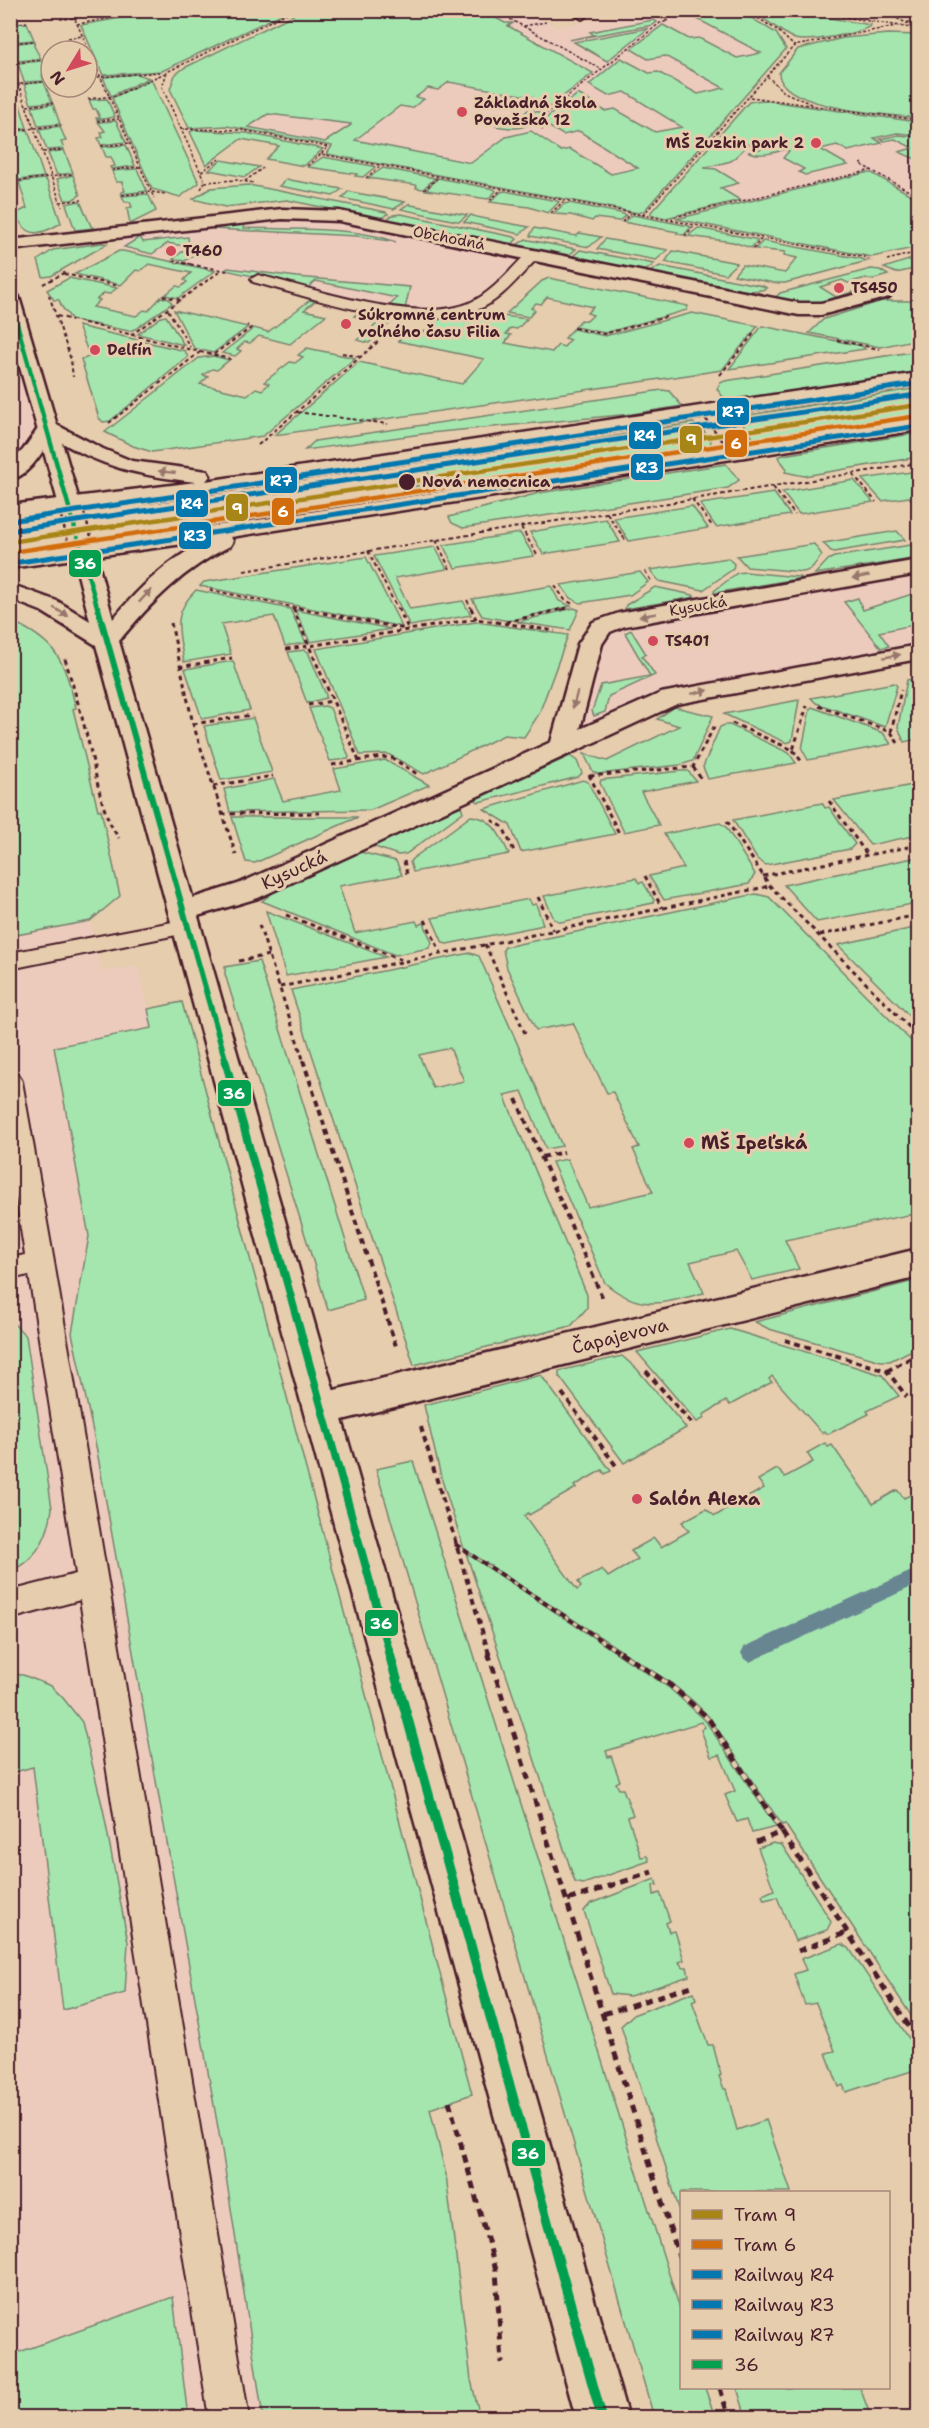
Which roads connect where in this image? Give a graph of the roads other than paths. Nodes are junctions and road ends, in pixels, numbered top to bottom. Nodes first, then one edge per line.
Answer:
1 (10, 245) edge
2 (533, 255) junction
3 (258, 279) dead end
4 (883, 293) dead end
5 (10, 297) edge
6 (918, 379) edge
7 (712, 412) junction
8 (918, 424) edge
9 (49, 427) junction
10 (742, 451) junction
11 (10, 474) edge
12 (246, 480) junction
13 (71, 504) junction
14 (10, 512) edge
15 (265, 526) junction
16 (83, 551) junction
17 (10, 561) edge
18 (918, 567) edge
19 (10, 591) edge
20 (107, 641) junction
21 (918, 652) edge
22 (566, 745) junction
23 (186, 918) junction
24 (10, 961) edge
25 (10, 1081) edge
26 (918, 1263) edge
27 (26, 1265) edge
28 (322, 1409) junction
29 (93, 1583) junction
30 (10, 1605) edge
31 (229, 2418) edge
32 (602, 2418) edge

1 - 2 street, Obchodná
2 - 3 lane
2 - 4 street, Obchodná
5 - 9 street
6 - 7 street
7 - 10 street
7 - 12 street
8 - 10 street
9 - 11 street
12 -> 9 street
9 - 13 street
10 - 15 street
12 - 13 street
13 - 14 street
13 - 16 street
15 - 16 street
20 -> 15 street
16 - 17 street
16 - 20 street
18 -> 22 street, Kysucká
19 -> 20 street
20 - 23 street
22 -> 21 street, Kysucká
22 - 23 street, Kysucká
23 - 24 lane
23 - 28 street
25 - 27 lane
26 - 28 street, Čapajevova
27 - 29 lane
28 - 32 street
29 - 30 lane
29 - 31 lane

